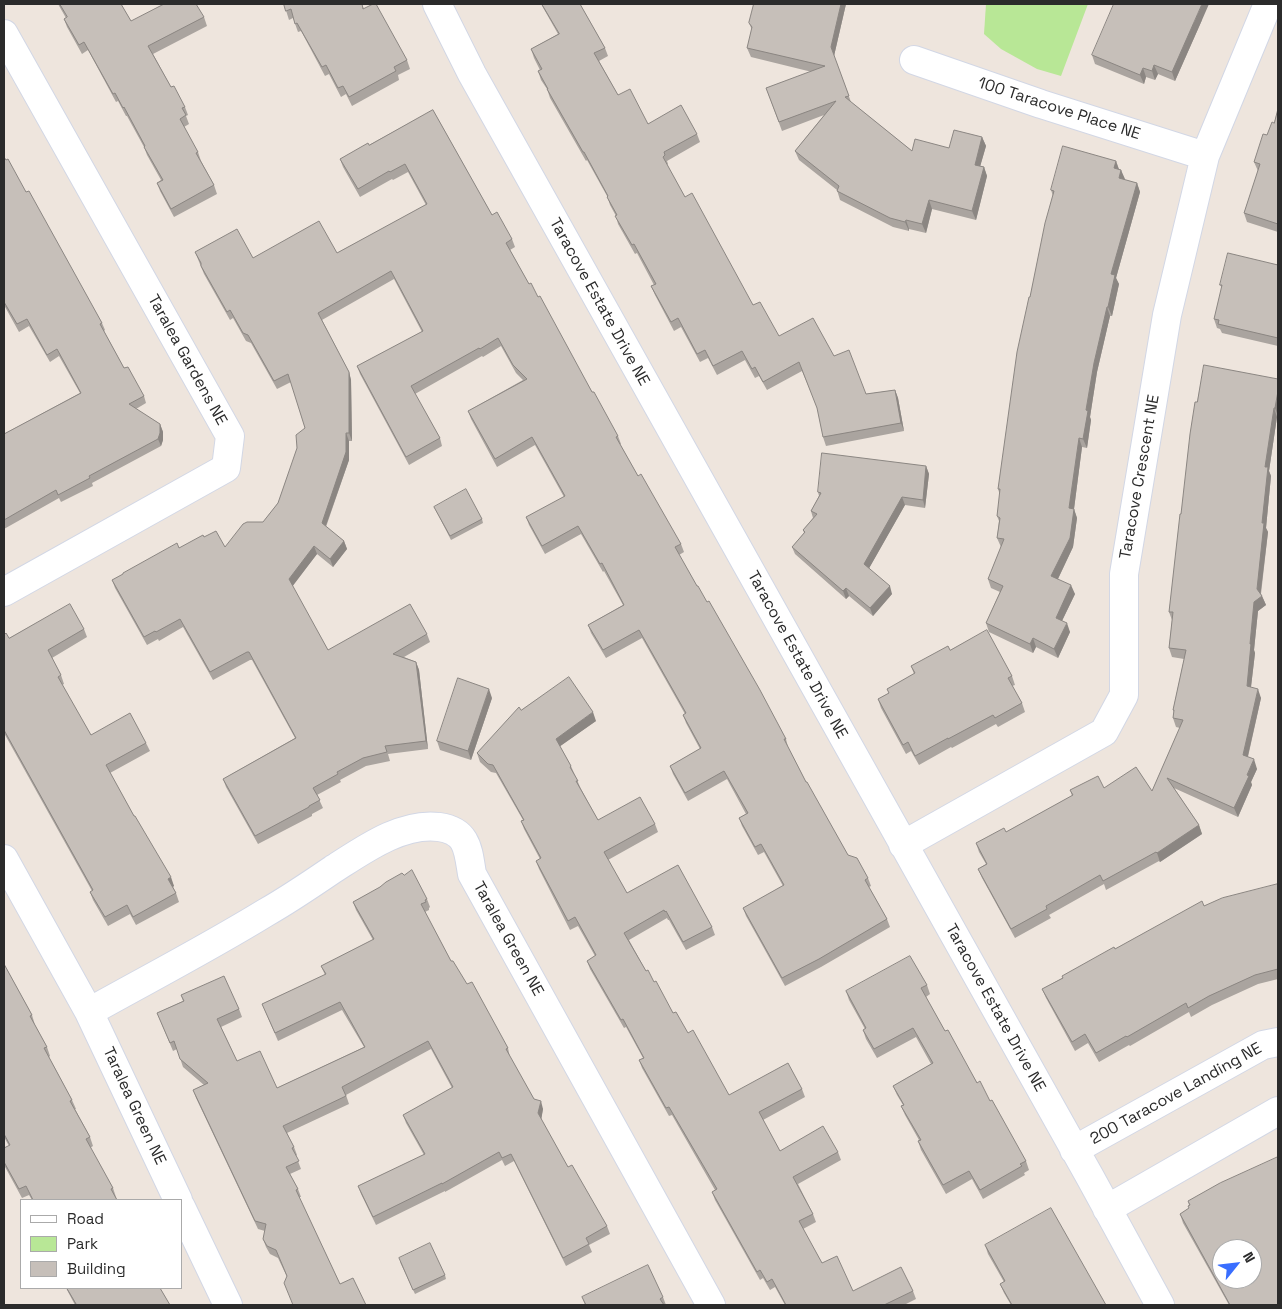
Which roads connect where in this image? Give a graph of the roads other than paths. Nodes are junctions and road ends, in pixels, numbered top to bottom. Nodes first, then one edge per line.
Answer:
1 (437, 4) edge
2 (1268, 4) edge
3 (4, 34) edge
4 (914, 60) dead end
5 (1205, 156) junction
6 (4, 592) edge
7 (903, 845) junction
8 (4, 859) edge
9 (90, 1012) junction
10 (1278, 1042) edge
11 (1278, 1111) edge
12 (1074, 1150) junction
13 (178, 1199) edge
14 (182, 1208) edge
15 (1107, 1209) junction
16 (228, 1305) edge
17 (711, 1305) edge
18 (1160, 1305) edge

1 - 7 street, Taracove Estate Drive NE
2 - 5 street, Taracove Crescent NE
3 - 6 street, Taralea Gardens NE
4 - 5 street, 100 Taracove Place NE
5 - 7 street, Taracove Crescent NE
7 - 12 street, Taracove Estate Drive NE
8 - 9 street, Taralea Green NE
9 - 13 street, Taralea Green NE
9 - 17 street, Taralea Green NE
10 - 12 street, 200 Taracove Landing NE
11 - 15 street
12 - 15 street, Taracove Estate Drive NE
14 - 16 street
15 - 18 street, Taracove Estate Drive NE

